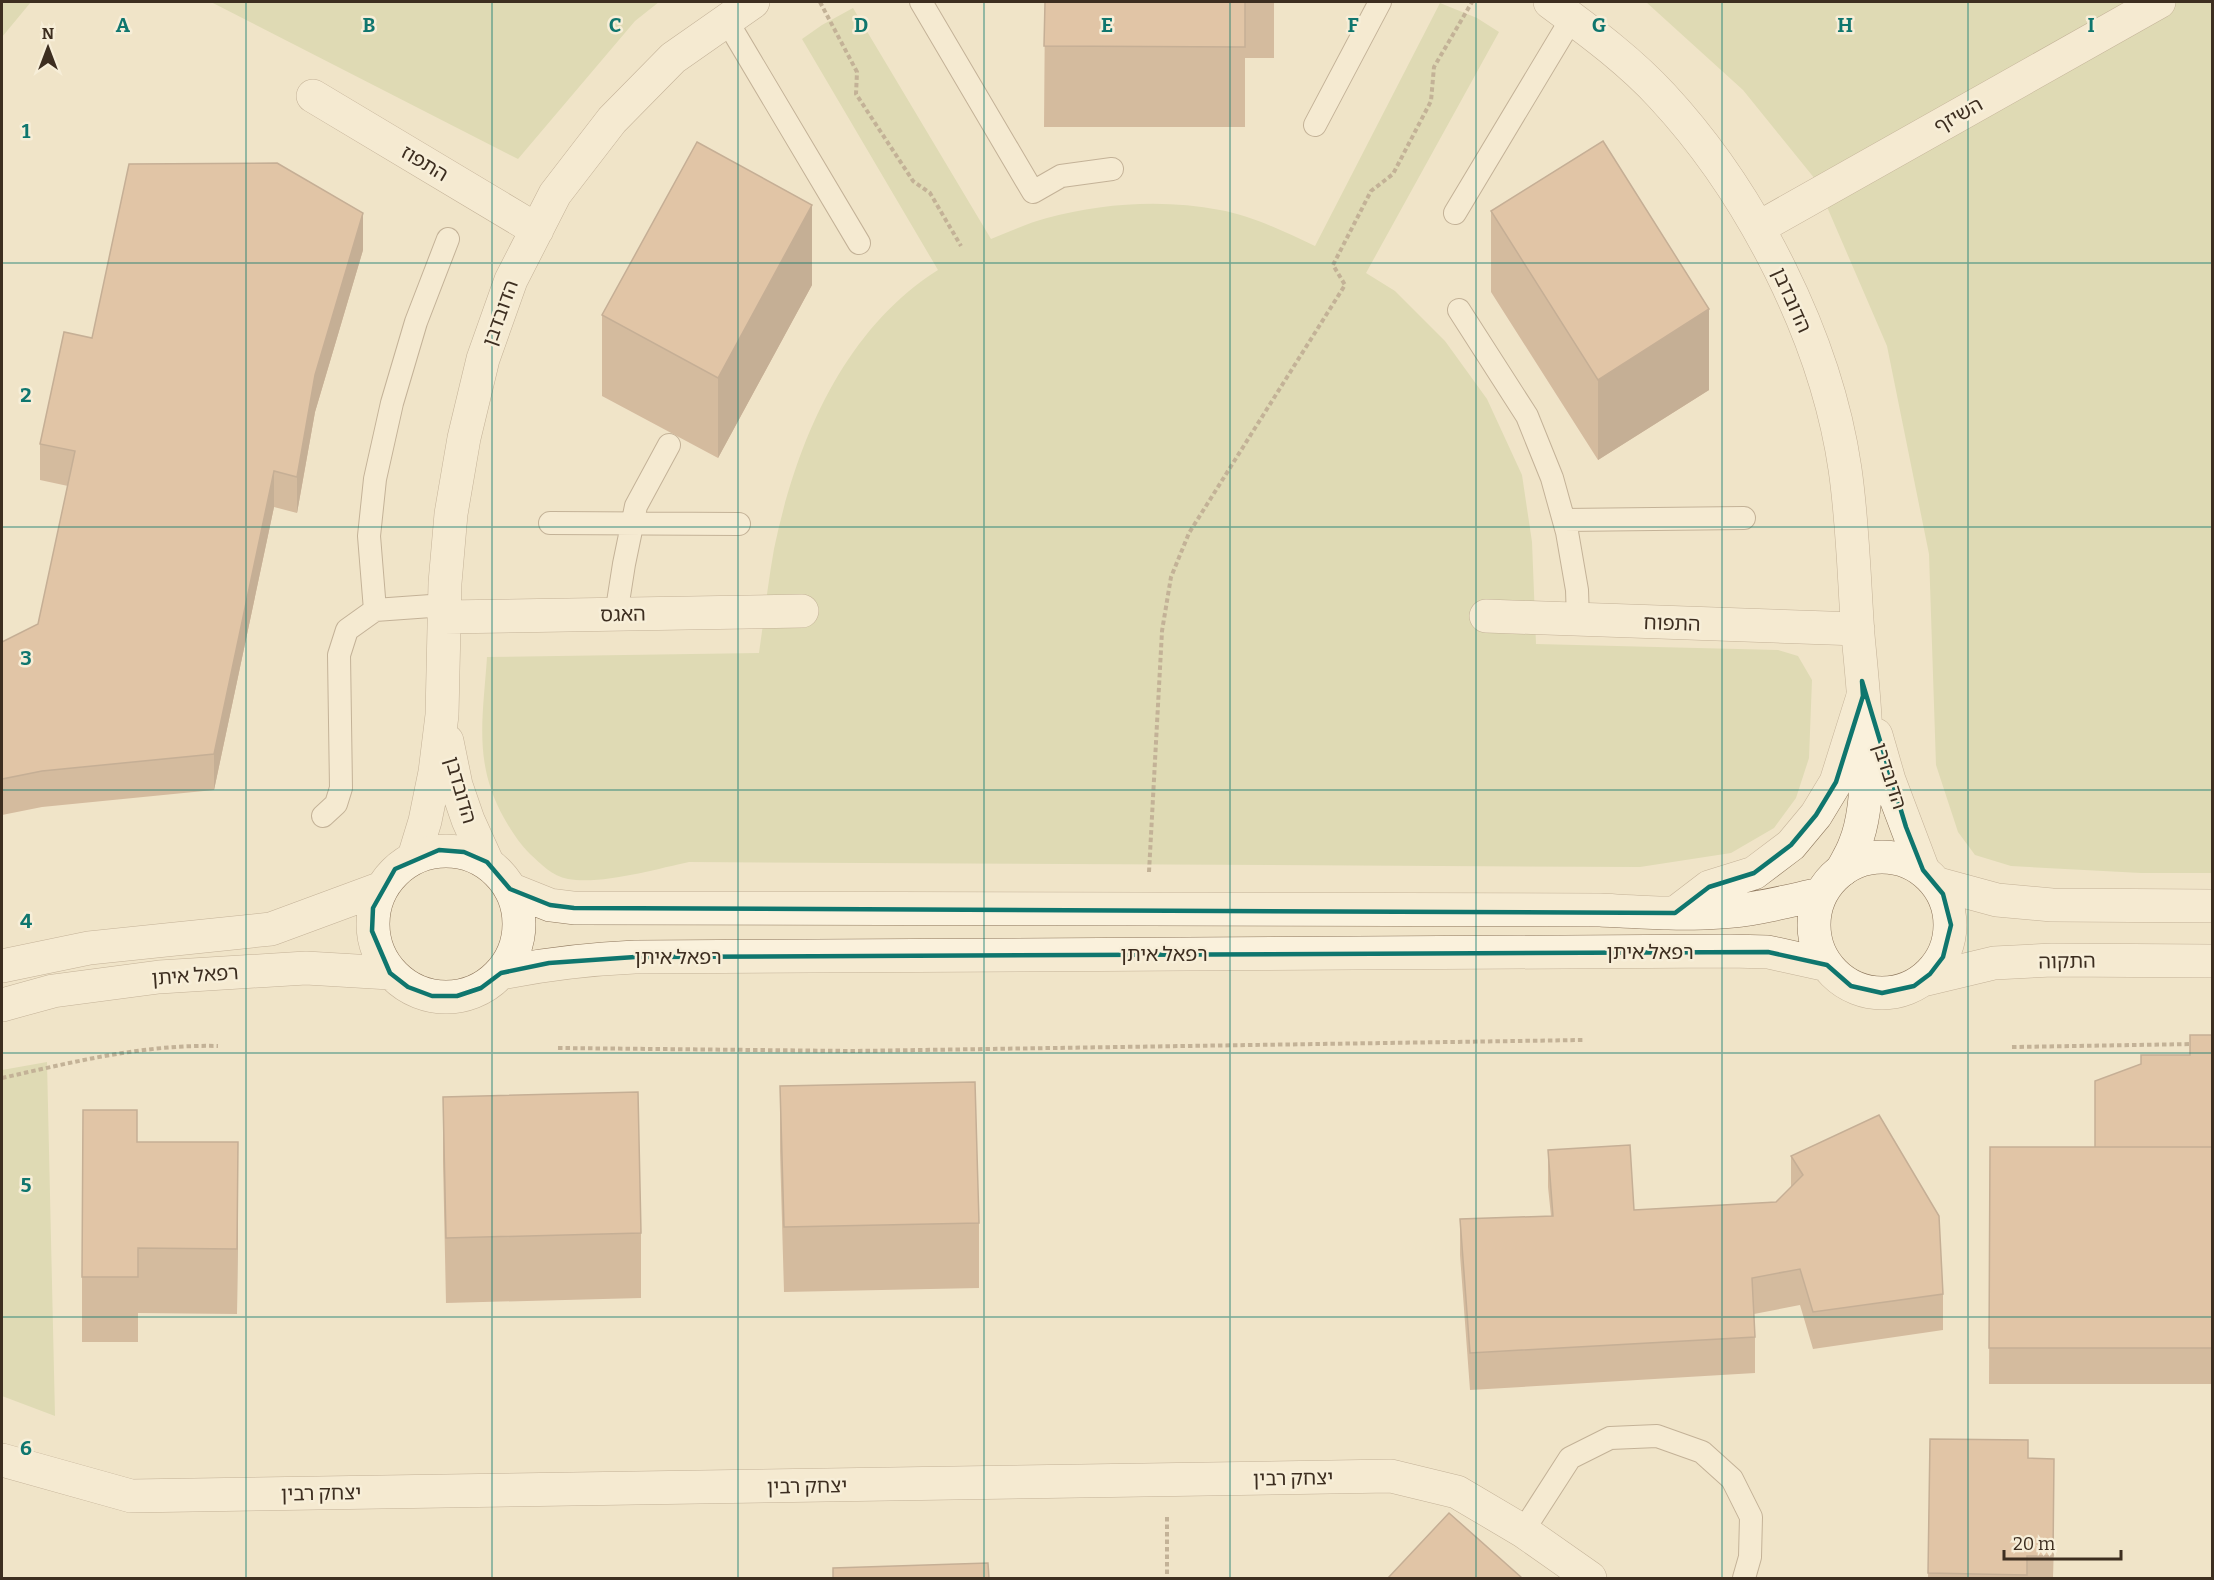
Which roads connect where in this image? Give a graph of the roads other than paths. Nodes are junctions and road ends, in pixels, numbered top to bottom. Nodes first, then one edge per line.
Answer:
1 (753, 2) edge
2 (921, 2) edge
3 (1380, 2) edge
4 (2159, 2) edge
5 (1561, 10) edge
6 (727, 21) junction
7 (313, 96) dead end
8 (1315, 126) dead end
9 (1112, 169) dead end
10 (1455, 213) dead end
11 (1758, 228) junction
12 (537, 230) junction
13 (448, 239) dead end
14 (859, 243) dead end
15 (1459, 309) dead end
16 (669, 445) dead end
17 (1744, 518) dead end
18 (1564, 520) junction
19 (550, 523) dead end
20 (632, 523) junction
21 (739, 524) dead end
22 (375, 610) junction
23 (444, 611) junction
24 (802, 611) dead end
25 (616, 615) junction
26 (1486, 616) dead end
27 (1578, 620) junction
28 (1858, 630) junction
29 (1863, 688) junction
30 (442, 715) junction
31 (323, 816) dead end
32 (414, 857) junction
33 (487, 862) junction
34 (1930, 877) junction
35 (1832, 882) junction
36 (382, 888) junction
37 (510, 889) junction
38 (2212, 906) edge
39 (1675, 913) junction
40 (2212, 961) edge
41 (1827, 965) junction
42 (2, 966) edge
43 (390, 973) junction
44 (501, 973) junction
45 (1923, 980) junction
46 (2, 1005) edge
47 (2, 1460) edge
48 (1523, 1531) junction
49 (1590, 1578) edge
50 (1744, 1578) edge

1 - 6 street, הדובדבן
2 - 9 lane
3 - 8 lane
4 - 11 street, השיזף
5 - 10 lane
5 - 11 street, הדובדבן
6 - 12 street, הדובדבן
6 - 14 lane
7 - 12 street, התפוז
11 - 28 street, הדובדבן
12 - 23 street, הדובדבן
13 - 22 lane
15 - 18 lane
16 - 20 lane
17 - 18 lane
18 - 27 lane
19 - 20 lane
20 - 21 lane
20 - 25 lane
22 - 23 lane
22 - 31 lane
23 - 25 street, האגס
23 - 30 street, הדובדבן
24 - 25 street, האגס
26 - 27 street, התפוח
27 - 28 street, התפוח
28 - 29 street, הדובדבן
29 - 34 street, הדובדבן
29 - 35 street, הדובדבן
29 - 39 street
30 - 32 street, הדובדבן
30 - 33 street, הדובדבן
32 - 33 street
32 - 36 street
33 - 37 street
34 - 35 street
34 - 38 street
34 - 45 street
35 - 39 street, רפאל איתן
35 - 41 street
36 - 42 street, רפאל איתן
36 - 43 street
37 - 39 street, רפאל איתן
37 - 44 street
40 - 45 street, התקוה
41 - 44 street, רפאל איתן
41 - 45 street
43 - 44 street
43 - 46 street, רפאל איתן
47 - 48 street, יצחק רבין
48 - 49 street, יצחק רבין
48 - 50 lane

